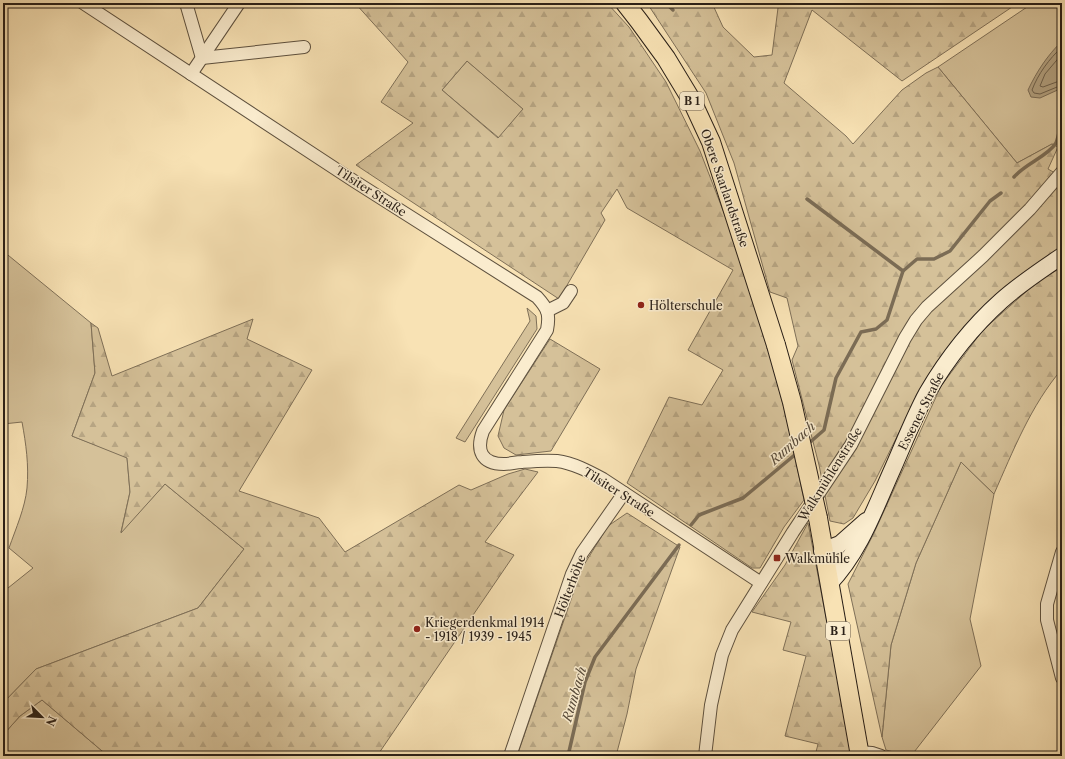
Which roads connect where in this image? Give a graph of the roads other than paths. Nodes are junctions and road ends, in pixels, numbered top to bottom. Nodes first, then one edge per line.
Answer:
1 (83, 3) edge
2 (186, 3) edge
3 (239, 3) edge
4 (624, 3) edge
5 (304, 47) dead end
6 (202, 58) junction
7 (191, 74) junction
8 (1062, 172) edge
9 (1062, 256) edge
10 (571, 291) dead end
11 (547, 311) junction
12 (624, 493) junction
13 (870, 517) junction
14 (822, 551) junction
15 (1062, 552) edge
16 (1059, 571) edge
17 (761, 583) junction
18 (829, 584) junction
19 (1062, 678) edge
20 (859, 754) edge
21 (510, 756) edge
22 (705, 756) edge
23 (881, 756) edge

1 - 7 street, Tilsiter Straße
2 - 6 street
3 - 6 street
4 - 14 main road, Obere Saarlandstraße / B 1, bridge
5 - 6 street
6 - 7 street
7 - 11 street, Tilsiter Straße
8 - 17 street, Walkmühlenstraße
9 - 13 main road, Essener Straße
10 - 11 street
11 - 12 street, Tilsiter Straße
12 - 17 street, Tilsiter Straße
12 - 21 street, Hölterhöhe
13 - 14 main road, Essener Straße
13 - 18 main road, Essener Straße
14 - 18 main road, B 1
15 - 16 street
16 - 19 street
17 - 22 street, Walkmühlenstraße
18 - 20 main road, B 1
20 - 23 street

